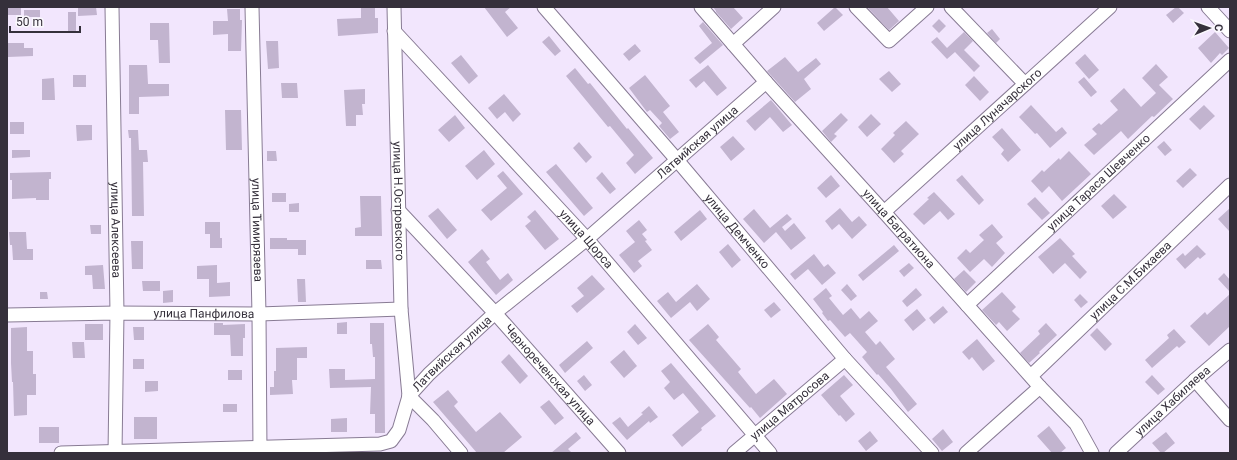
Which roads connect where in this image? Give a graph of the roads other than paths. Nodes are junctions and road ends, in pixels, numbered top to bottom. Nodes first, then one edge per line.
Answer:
1 (112, 7) edge
2 (252, 7) edge
3 (394, 7) edge
4 (544, 7) edge
5 (701, 7) edge
6 (774, 7) edge
7 (856, 7) edge
8 (927, 7) edge
9 (951, 7) edge
10 (1110, 7) edge
11 (1208, 7) edge
12 (1230, 31) edge
13 (394, 32) junction
14 (733, 44) junction
15 (1230, 60) edge
16 (766, 82) junction
17 (1025, 84) junction
18 (677, 160) junction
19 (1230, 185) edge
20 (398, 210) junction
21 (884, 212) junction
22 (587, 239) junction
23 (967, 305) junction
24 (401, 309) junction
25 (117, 313) junction
26 (496, 313) junction
27 (259, 314) junction
28 (7, 315) edge
29 (1230, 350) edge
30 (845, 359) junction
31 (1031, 376) junction
32 (1195, 380) junction
33 (1040, 387) junction
34 (409, 396) junction
35 (1227, 415) edge
36 (754, 435) junction
37 (260, 450) edge
38 (115, 452) edge
39 (61, 453) edge
40 (460, 453) edge
41 (619, 453) edge
42 (734, 453) edge
43 (770, 453) edge
44 (932, 453) edge
45 (966, 453) edge
46 (1092, 453) edge
47 (1116, 453) edge

1 - 25 street, улица Алексеева
2 - 27 street, улица Тимирязева
3 - 13 street, улица Н.Островского
4 - 18 street, улица Демченко
5 - 14 street, улица Багратиона
6 - 14 street
7 - 8 street
9 - 17 street
10 - 17 street, улица Луначарского
11 - 12 street
13 - 20 street, улица Н.Островского
13 - 22 street, улица Щорса
14 - 16 street, улица Багратиона
15 - 23 street, улица Тараса Шевченко
16 - 18 street, Латвийская улица
16 - 21 street, улица Багратиона
17 - 21 street, улица Луначарского
18 - 22 street, Латвийская улица
18 - 30 street, улица Демченко
19 - 31 street, улица С.М.Бихаева
20 - 24 street, улица Н.Островского
20 - 26 street, Чернореченская улица
21 - 23 street, улица Багратиона
22 - 26 street, Латвийская улица
22 - 36 street, улица Щорса
23 - 31 street, улица Багратиона
24 - 27 street, улица Панфилова
24 - 34 street, улица Н.Островского
25 - 27 street, улица Панфилова
25 - 28 street, улица Панфилова
25 - 38 street, улица Алексеева
26 - 34 street, Латвийская улица
26 - 41 street, Чернореченская улица
27 - 37 street, улица Тимирязева
29 - 32 street, улица Хабиляева
30 - 36 street, улица Матросова
30 - 44 street, улица Демченко
31 - 33 street, улица Багратиона
32 - 35 street
32 - 47 street, улица Хабиляева
33 - 45 street
33 - 46 street, улица Багратиона
34 - 37 street, Латвийская улица
34 - 40 street
36 - 42 street, улица Матросова
36 - 43 street, улица Щорса
37 - 38 street, Латвийская улица
38 - 39 street, Латвийская улица

